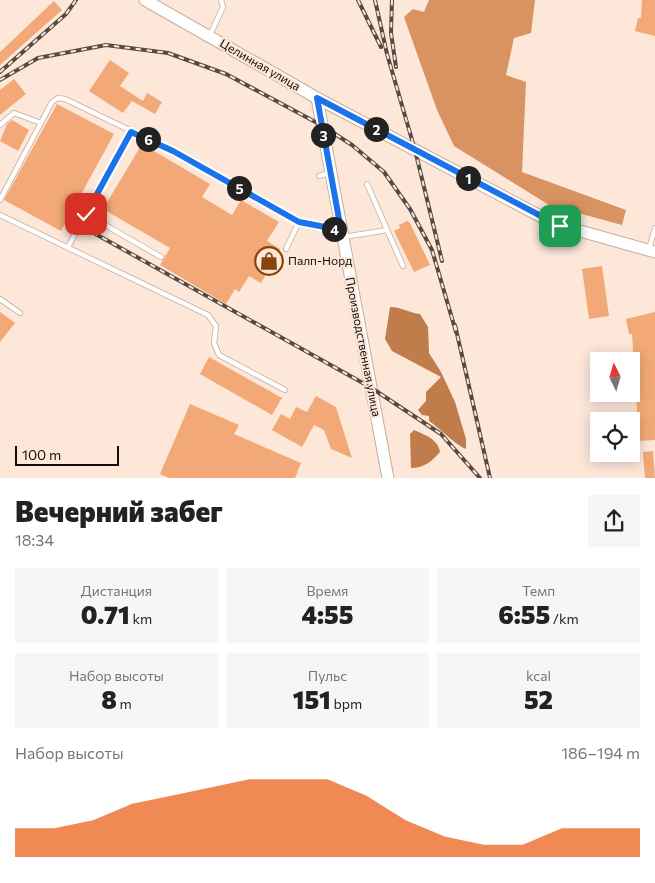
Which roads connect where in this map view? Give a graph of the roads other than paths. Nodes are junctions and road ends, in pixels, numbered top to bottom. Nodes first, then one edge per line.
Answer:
1 (145, 0) edge
2 (221, 0) edge
3 (209, 37) junction
4 (317, 98) junction
5 (41, 124) junction
6 (0, 125) edge
7 (131, 132) junction
8 (367, 184) dead end
9 (0, 200) edge
10 (86, 214) junction
11 (0, 215) edge
12 (299, 222) junction
13 (655, 228) edge
14 (387, 230) junction
15 (342, 234) junction
16 (68, 247) junction
17 (286, 249) dead end
18 (652, 251) edge
19 (161, 257) dead end
20 (403, 266) dead end
21 (0, 299) edge
22 (20, 313) dead end
23 (285, 390) dead end
24 (388, 478) edge

1 - 3 street, Целинная улица
2 - 3 lane
3 - 4 street, Целинная улица
4 - 15 street, Производственная улица
4 - 18 street, Целинная улица
5 - 6 lane
5 - 7 lane
5 - 9 lane
7 - 10 lane
7 - 12 lane
8 - 14 lane
10 - 16 lane
10 - 19 lane
11 - 16 lane
12 - 15 lane
12 - 17 lane
13 - 18 lane
14 - 15 lane
14 - 20 lane
15 - 24 street, Производственная улица
16 - 23 lane
21 - 22 lane

